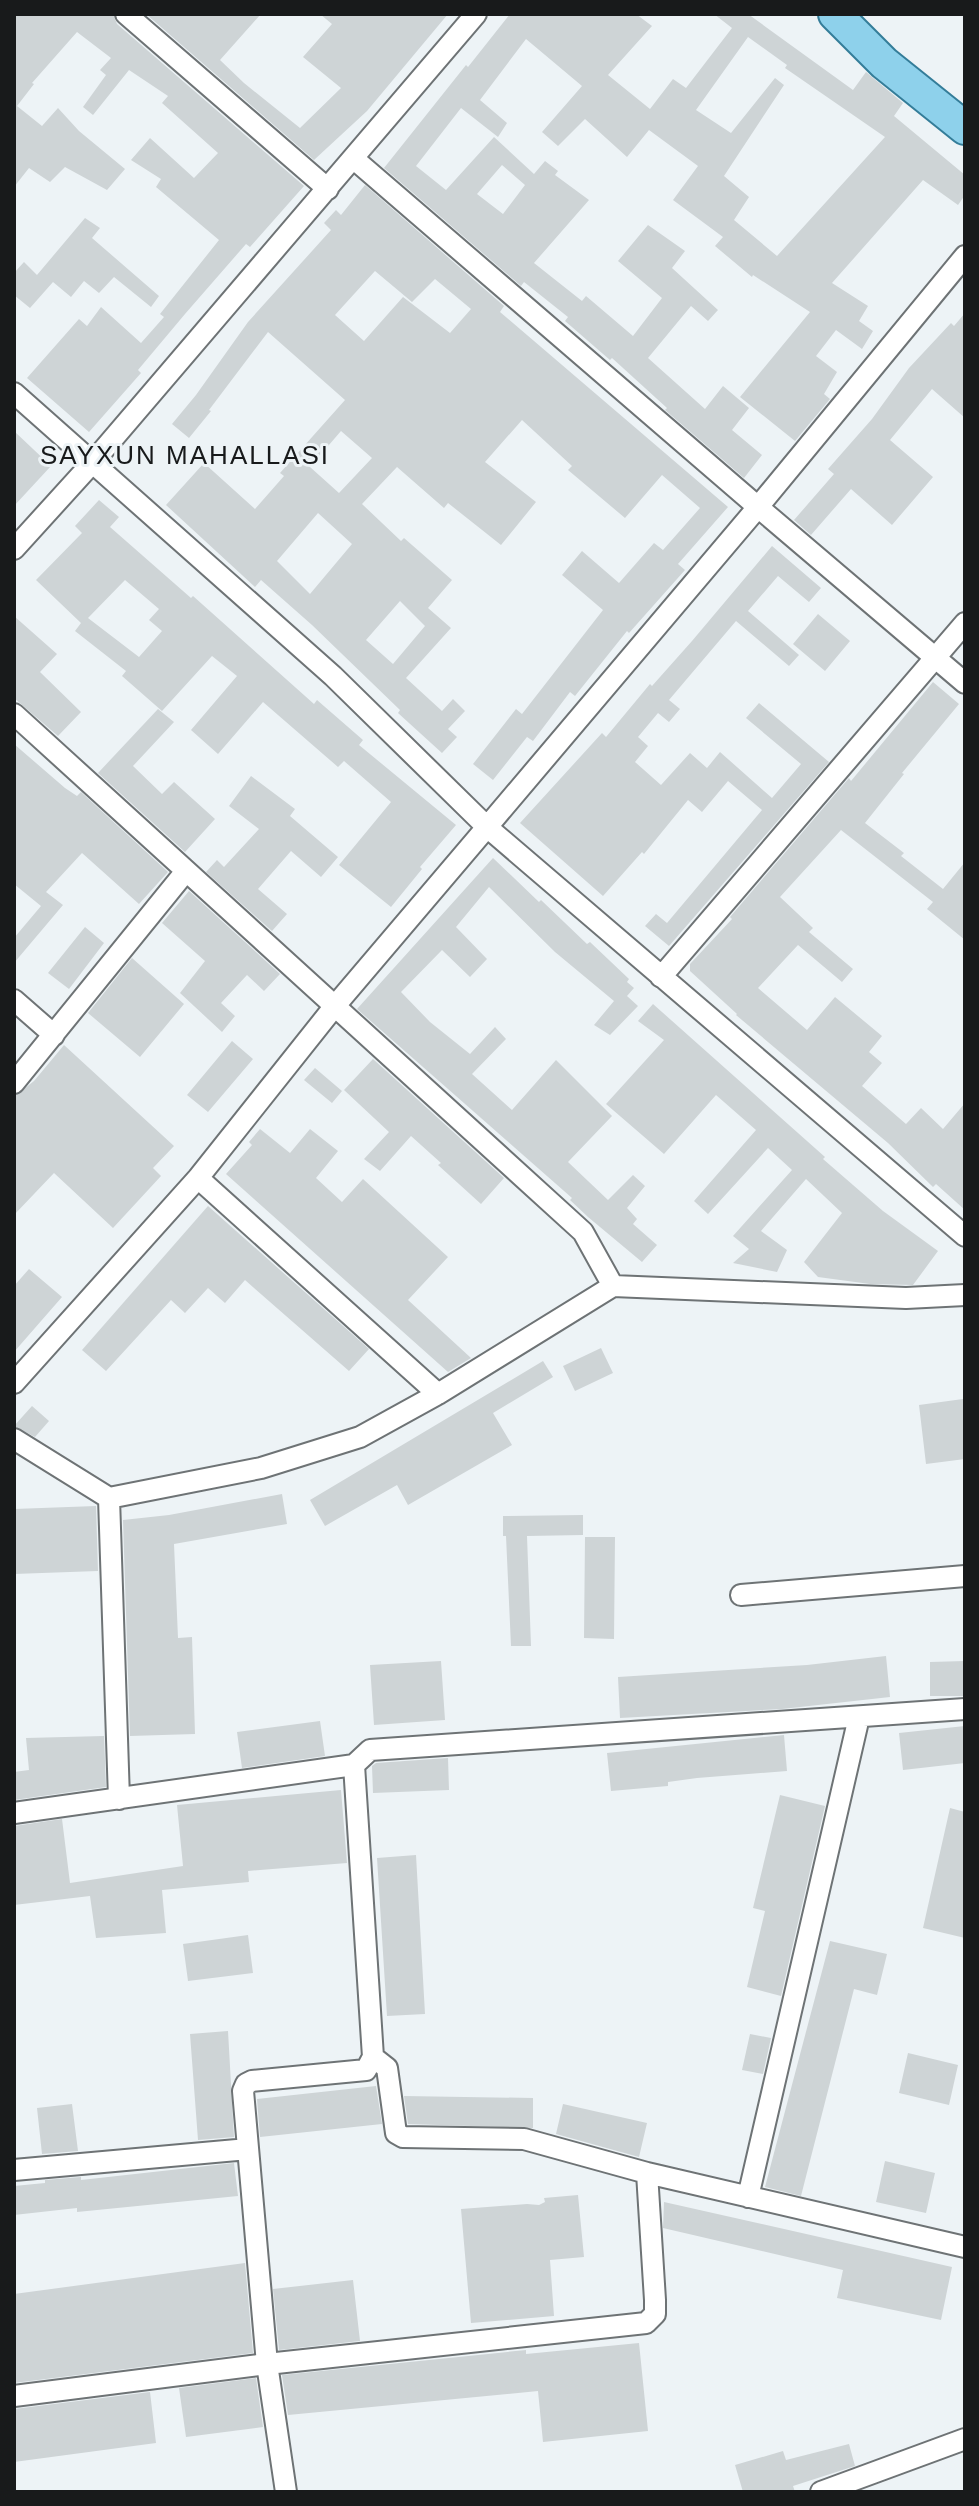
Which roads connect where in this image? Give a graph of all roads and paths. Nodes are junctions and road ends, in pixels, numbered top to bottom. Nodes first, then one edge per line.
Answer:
1 (126, 14) edge
2 (476, 14) edge
3 (835, 14) edge
4 (965, 128) edge
5 (354, 159) junction
6 (328, 189) junction
7 (965, 256) edge
8 (14, 393) edge
9 (93, 462) junction
10 (758, 507) junction
11 (14, 549) edge
12 (965, 623) edge
13 (935, 658) junction
14 (965, 683) edge
15 (14, 714) edge
16 (487, 827) junction
17 (186, 871) junction
18 (661, 977) junction
19 (14, 1000) edge
20 (334, 1007) junction
21 (54, 1035) junction
22 (14, 1083) edge
23 (198, 1178) junction
24 (965, 1236) edge
25 (613, 1286) junction
26 (965, 1295) edge
27 (14, 1383) edge
28 (438, 1394) junction
29 (14, 1439) edge
30 (109, 1498) junction
31 (965, 1576) edge
32 (741, 1595) dead end
33 (965, 1709) edge
34 (859, 1717) junction
35 (354, 1765) junction
36 (119, 1799) junction
37 (14, 1813) edge
38 (373, 2057) junction
39 (248, 2149) junction
40 (14, 2170) edge
41 (647, 2173) junction
42 (748, 2197) junction
43 (964, 2244) edge
44 (267, 2364) junction
45 (14, 2396) edge
46 (965, 2439) edge
47 (286, 2492) edge
48 (821, 2492) edge

1 - 6 street
2 - 5 street
3 - 4 main road
5 - 6 street
5 - 10 street
6 - 9 street
7 - 10 street
8 - 9 street
9 - 11 street
9 - 16 street
10 - 13 street
10 - 16 street
12 - 13 street
13 - 14 street
13 - 18 street
15 - 17 street
16 - 18 street
16 - 20 street
17 - 20 street
17 - 21 street
18 - 24 street
19 - 21 street
20 - 23 street
20 - 25 street
21 - 22 street
23 - 27 street
23 - 28 street
25 - 26 street
25 - 28 street
28 - 30 street
29 - 30 street
30 - 36 street
31 - 32 street
33 - 34 street
34 - 35 street
34 - 42 street
35 - 36 street
35 - 38 street
36 - 37 street
38 - 39 street
38 - 41 street
39 - 40 street
39 - 44 street
41 - 42 street
41 - 44 street
42 - 43 street
44 - 45 street
44 - 47 street
46 - 48 street

